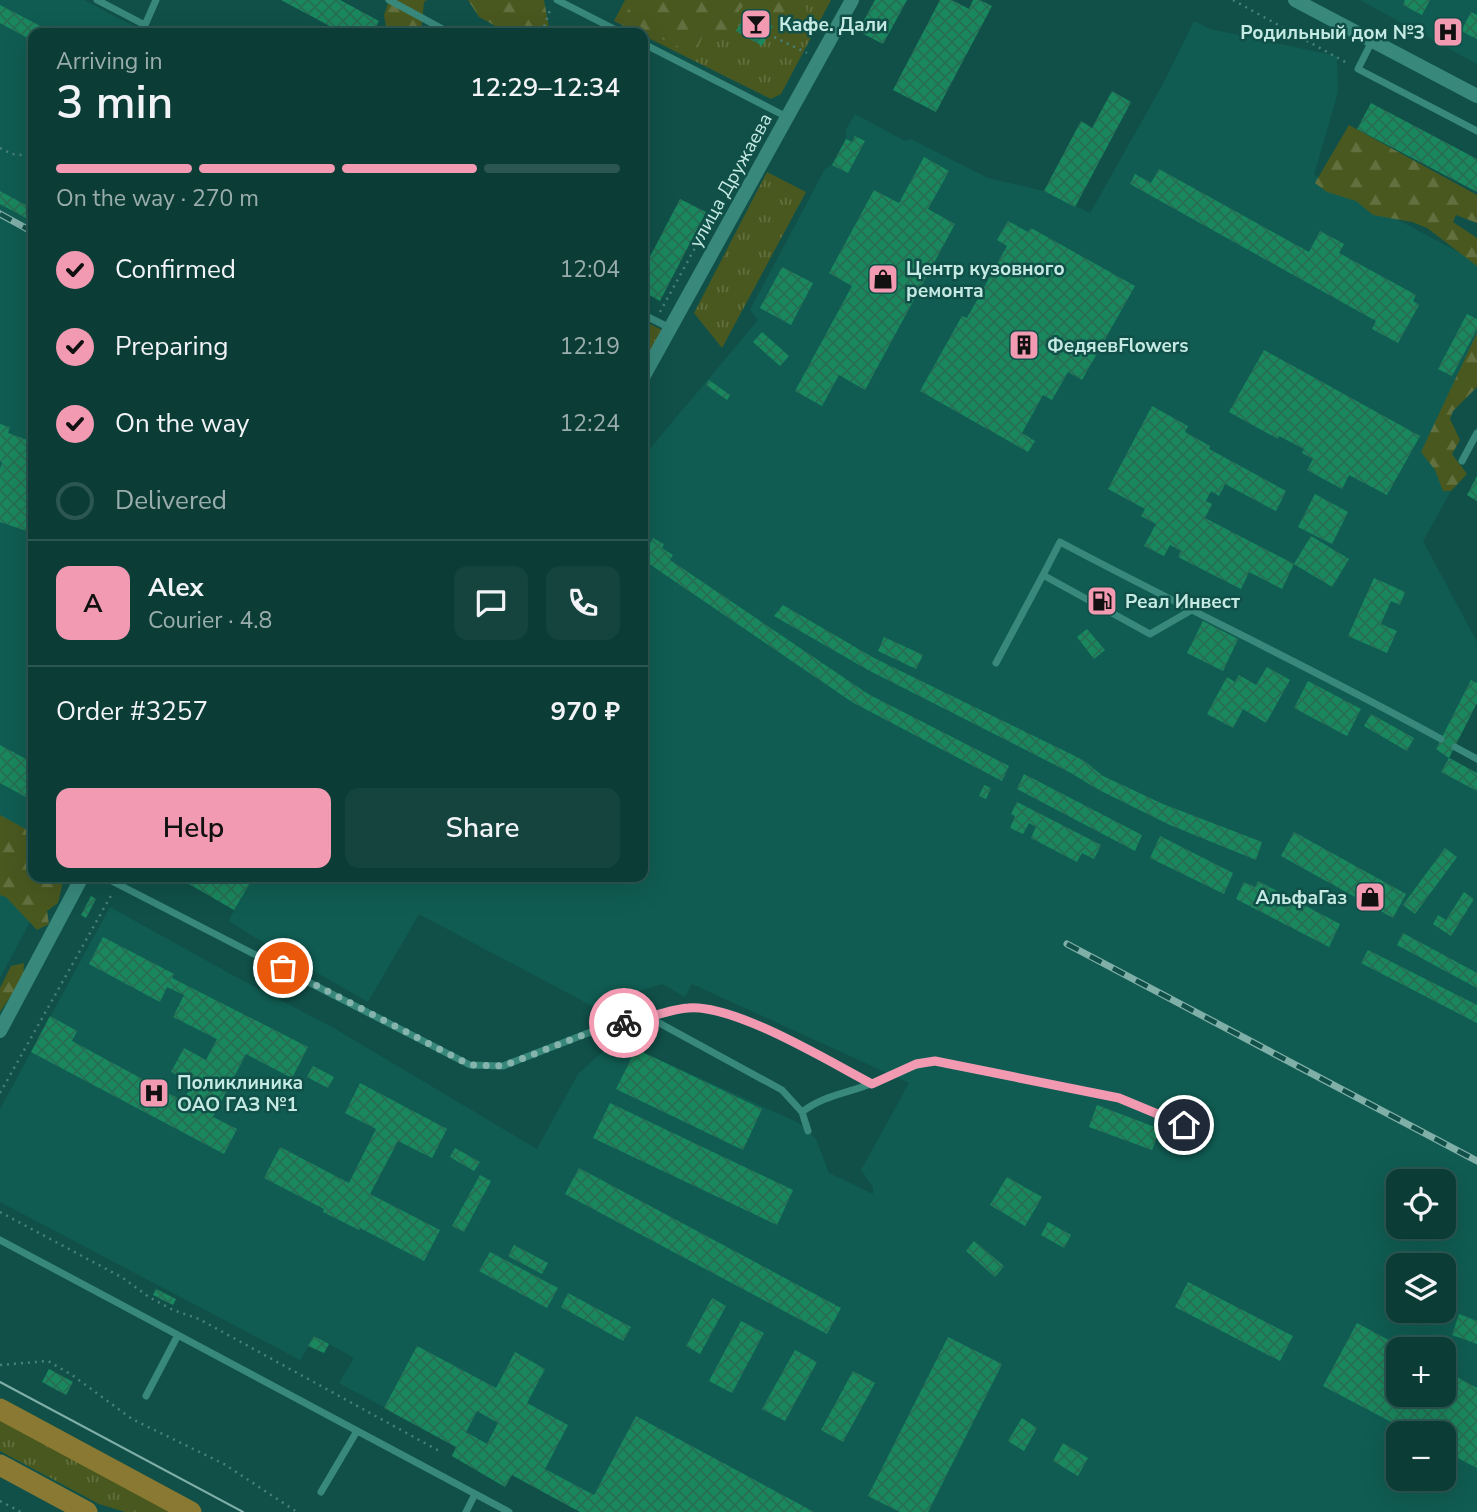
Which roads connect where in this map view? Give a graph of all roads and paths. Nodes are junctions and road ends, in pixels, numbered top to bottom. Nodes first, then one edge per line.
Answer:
1 (97, 0) edge
2 (156, 0) edge
3 (555, 0) edge
4 (852, 0) edge
5 (1233, 0) edge
6 (1296, 0) edge
7 (392, 1) edge
8 (441, 28) edge
9 (544, 28) edge
10 (612, 28) edge
11 (768, 34) dead end
12 (1372, 41) junction
13 (648, 46) edge
14 (819, 59) junction
15 (1358, 69) junction
16 (1477, 96) edge
17 (771, 109) junction
18 (788, 118) junction
19 (1477, 131) edge
20 (0, 148) edge
21 (28, 156) edge
22 (648, 317) edge
23 (656, 321) junction
24 (670, 328) junction
25 (648, 368) edge
26 (1477, 433) edge
27 (1462, 461) dead end
28 (1044, 575) junction
29 (1191, 611) junction
30 (996, 663) dead end
31 (1441, 739) dead end
32 (1455, 747) dead end
33 (1477, 759) edge
34 (79, 882) edge
35 (118, 883) joint
36 (650, 1018) junction
37 (0, 1031) edge
38 (872, 1084) junction
39 (0, 1093) edge
40 (802, 1112) junction
41 (1184, 1125) dead end
42 (808, 1131) dead end
43 (0, 1212) edge
44 (0, 1240) edge
45 (178, 1335) junction
46 (0, 1365) edge
47 (146, 1396) dead end
48 (0, 1409) edge
49 (357, 1431) junction
50 (441, 1452) dead end
51 (0, 1465) edge
52 (321, 1492) dead end
53 (475, 1494) junction
54 (0, 1501) edge
55 (21, 1512) edge
56 (87, 1512) edge
57 (191, 1512) edge
58 (297, 1512) edge
59 (466, 1512) edge
60 (509, 1512) edge

1 - 2 lane
3 - 9 path
3 - 10 lane
4 - 14 street, улица Дружаева
5 - 15 path
6 - 12 street
7 - 8 lane
11 - 14 path
12 - 15 lane
12 - 16 street
13 - 17 lane
14 - 18 street, улица Дружаева
15 - 19 lane
17 - 18 lane
17 - 23 path
18 - 24 street, улица Дружаева
20 - 21 path
22 - 23 lane
23 - 24 lane
24 - 25 street, улица Дружаева
26 - 27 lane
28 - 29 lane
28 - 29 lane
28 - 30 lane
29 - 31 lane
32 - 33 lane
34 - 37 street
35 - 36 lane
35 - 39 path
36 - 38 lane
36 - 40 lane
38 - 40 lane
38 - 41 lane
40 - 42 lane
43 - 50 path
44 - 45 lane
45 - 47 lane
45 - 49 lane
46 - 58 path
48 - 57 main road
49 - 52 lane
49 - 53 lane
51 - 56 main road
53 - 59 lane
53 - 60 lane
54 - 55 path

